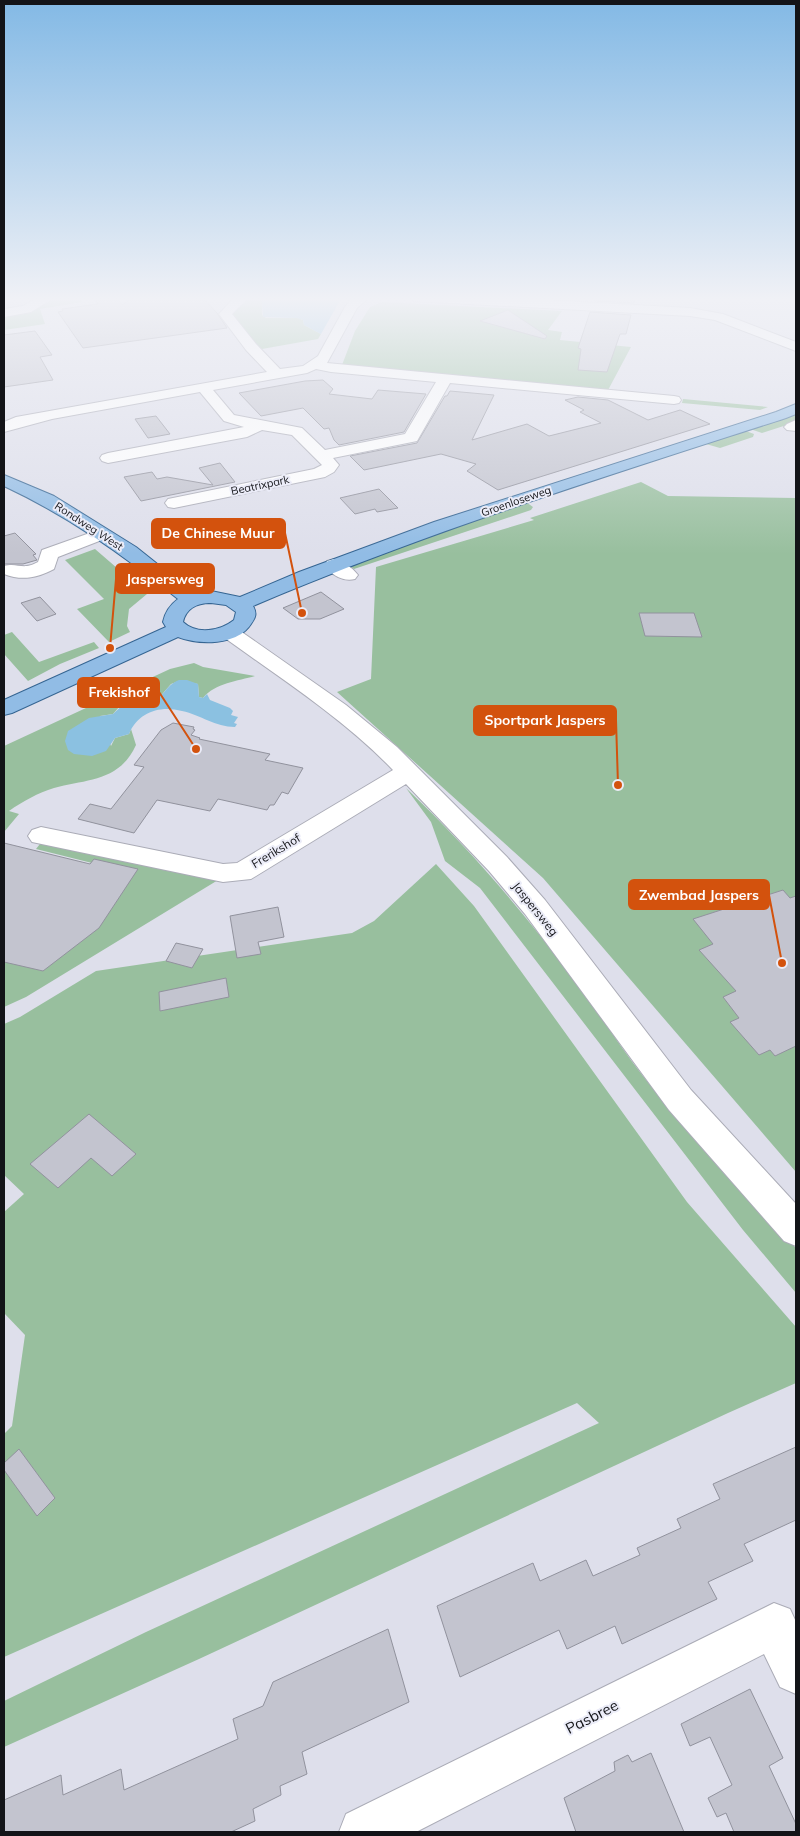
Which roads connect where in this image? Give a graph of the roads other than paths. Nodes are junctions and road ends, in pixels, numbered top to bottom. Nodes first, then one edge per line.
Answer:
1 (220, 383) edge
2 (443, 383) edge
3 (495, 383) edge
4 (203, 387) junction
5 (674, 400) dead end
6 (796, 408) edge
7 (260, 425) junction
8 (4, 427) edge
9 (322, 455) junction
10 (108, 458) dead end
11 (4, 480) edge
12 (174, 503) dead end
13 (101, 534) junction
14 (10, 570) dead end
15 (192, 600) junction
16 (240, 604) junction
17 (179, 630) junction
18 (229, 632) junction
19 (4, 708) edge
20 (409, 770) junction
21 (41, 836) dead end
22 (796, 1229) edge
23 (796, 1671) edge
24 (364, 1832) edge

1 - 4 street
2 - 9 street
3 - 5 street
4 - 7 street
4 - 8 street
6 - 16 main road, Groenloseweg
7 - 9 street
7 - 10 street
9 - 12 street, Beatrixpark
11 - 13 main road, Rondweg West
13 - 14 street
13 - 15 main road, Rondweg West
15 - 16 main road
15 - 17 main road
16 - 18 main road
17 - 18 main road
17 - 19 main road
18 - 20 street, Jaspersweg
20 - 21 street, Frerikshof
20 - 22 street, Jaspersweg
23 - 24 street, Pasbree

